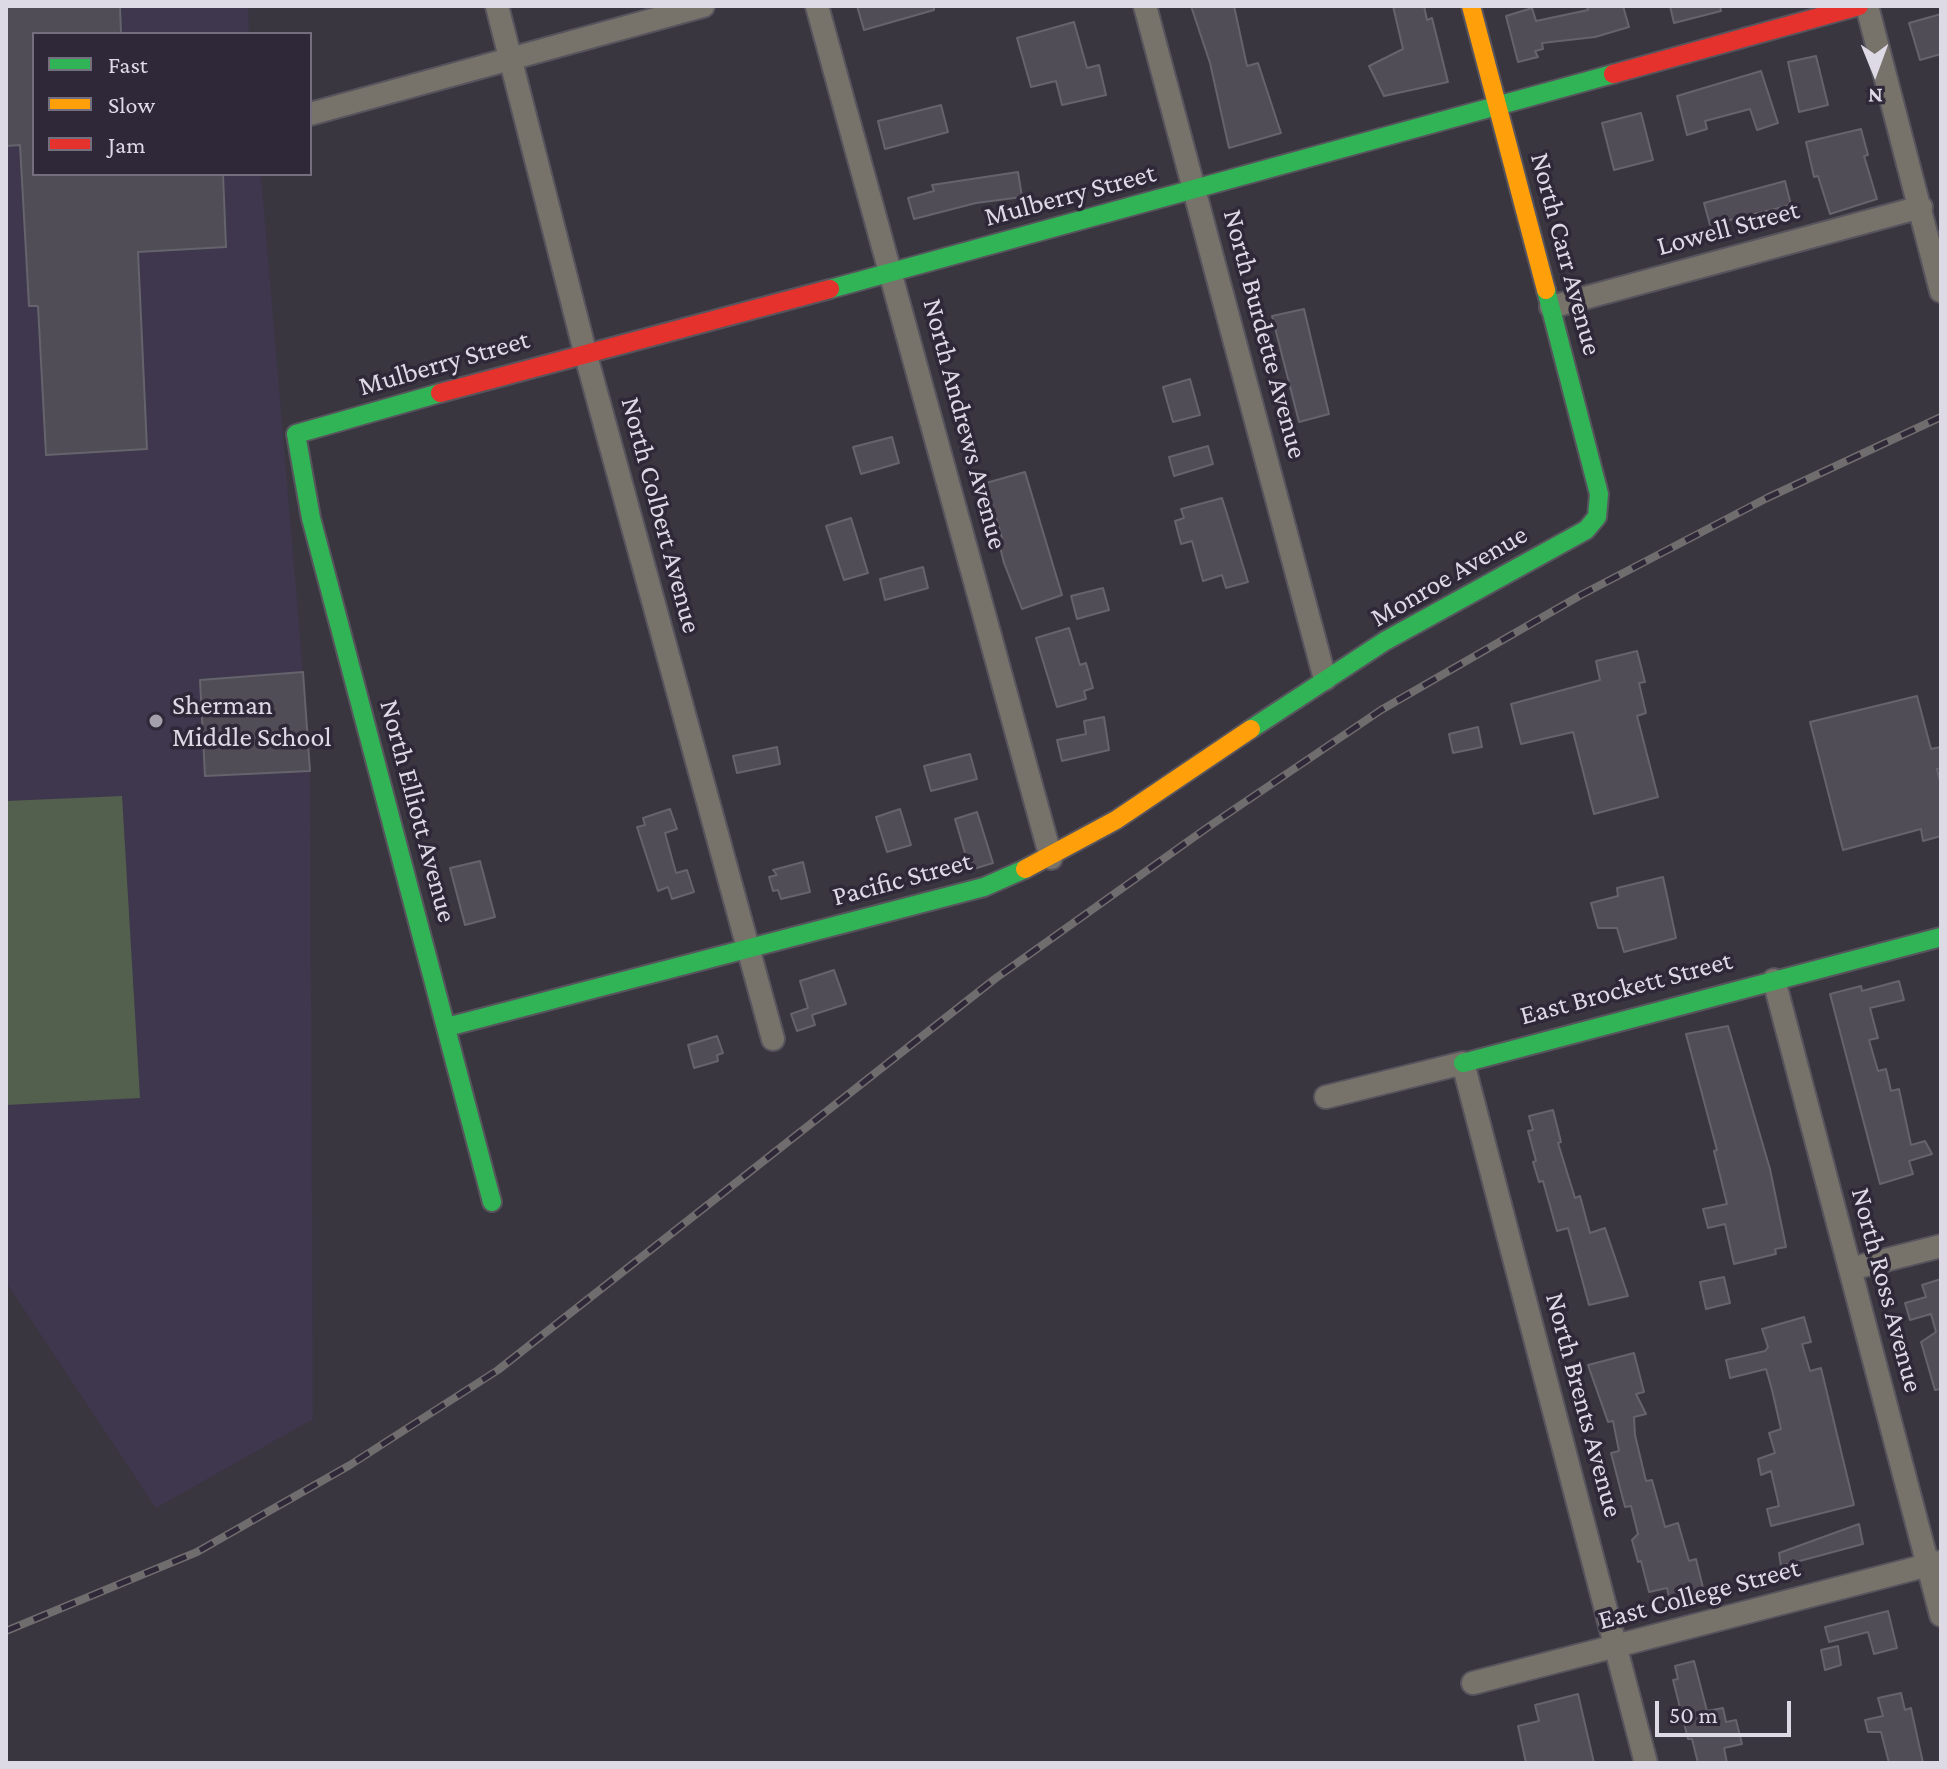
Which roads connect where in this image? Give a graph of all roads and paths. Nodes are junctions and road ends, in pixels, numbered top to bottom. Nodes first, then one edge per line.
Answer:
1 (497, 6) edge
2 (703, 6) edge
3 (817, 6) edge
4 (1145, 6) edge
5 (1471, 6) edge
6 (1859, 6) edge
7 (1867, 6) edge
8 (511, 61) junction
9 (1498, 107) junction
10 (312, 113) edge
11 (1196, 190) junction
12 (1921, 207) junction
13 (893, 273) junction
14 (1941, 291) edge
15 (1551, 307) junction
16 (585, 352) junction
17 (296, 434) joint
18 (1597, 517) joint
19 (1325, 679) junction
20 (1051, 858) junction
21 (1941, 937) edge
22 (749, 948) junction
23 (1774, 980) junction
24 (447, 1027) junction
25 (773, 1039) dead end
26 (1463, 1063) junction
27 (1326, 1097) dead end
28 (492, 1202) dead end
29 (1941, 1246) edge
30 (1850, 1269) junction
31 (1934, 1564) edge
32 (1941, 1615) edge
33 (1615, 1647) junction
34 (1473, 1683) dead end
35 (1646, 1763) edge

1 - 8 street, North Colbert Avenue
2 - 8 street
3 - 13 street, North Andrews Avenue
4 - 11 street, North Burdette Avenue
5 - 9 street, North Carr Avenue
6 - 9 street, Mulberry Street
7 - 12 street
8 - 10 street
8 - 16 street, North Colbert Avenue
9 - 11 street, Mulberry Street
9 - 15 street, North Carr Avenue
11 - 13 street, Mulberry Street
11 - 19 street, North Burdette Avenue
12 - 14 street
12 - 15 street, Lowell Street
13 - 16 street, Mulberry Street
13 - 20 street, North Andrews Avenue
15 - 18 street, North Carr Avenue
16 - 17 street, Mulberry Street
16 - 22 street, North Colbert Avenue
17 - 24 street, North Elliott Avenue
18 - 19 street, Monroe Avenue
19 - 20 street, Pacific Street
20 - 22 street, Pacific Street
21 - 23 street, East Brockett Street
22 - 24 street, Pacific Street
22 - 25 street, North Colbert Avenue
23 - 26 street, East Brockett Street
23 - 30 street, North Ross Avenue
24 - 28 street, North Elliott Avenue
26 - 27 street, East Brockett Street
26 - 33 street, North Brents Avenue
29 - 30 street
30 - 31 street, North Ross Avenue
31 - 32 street, North Ross Avenue
31 - 33 street, East College Street
33 - 34 street, East College Street
33 - 35 street, North Brents Avenue

